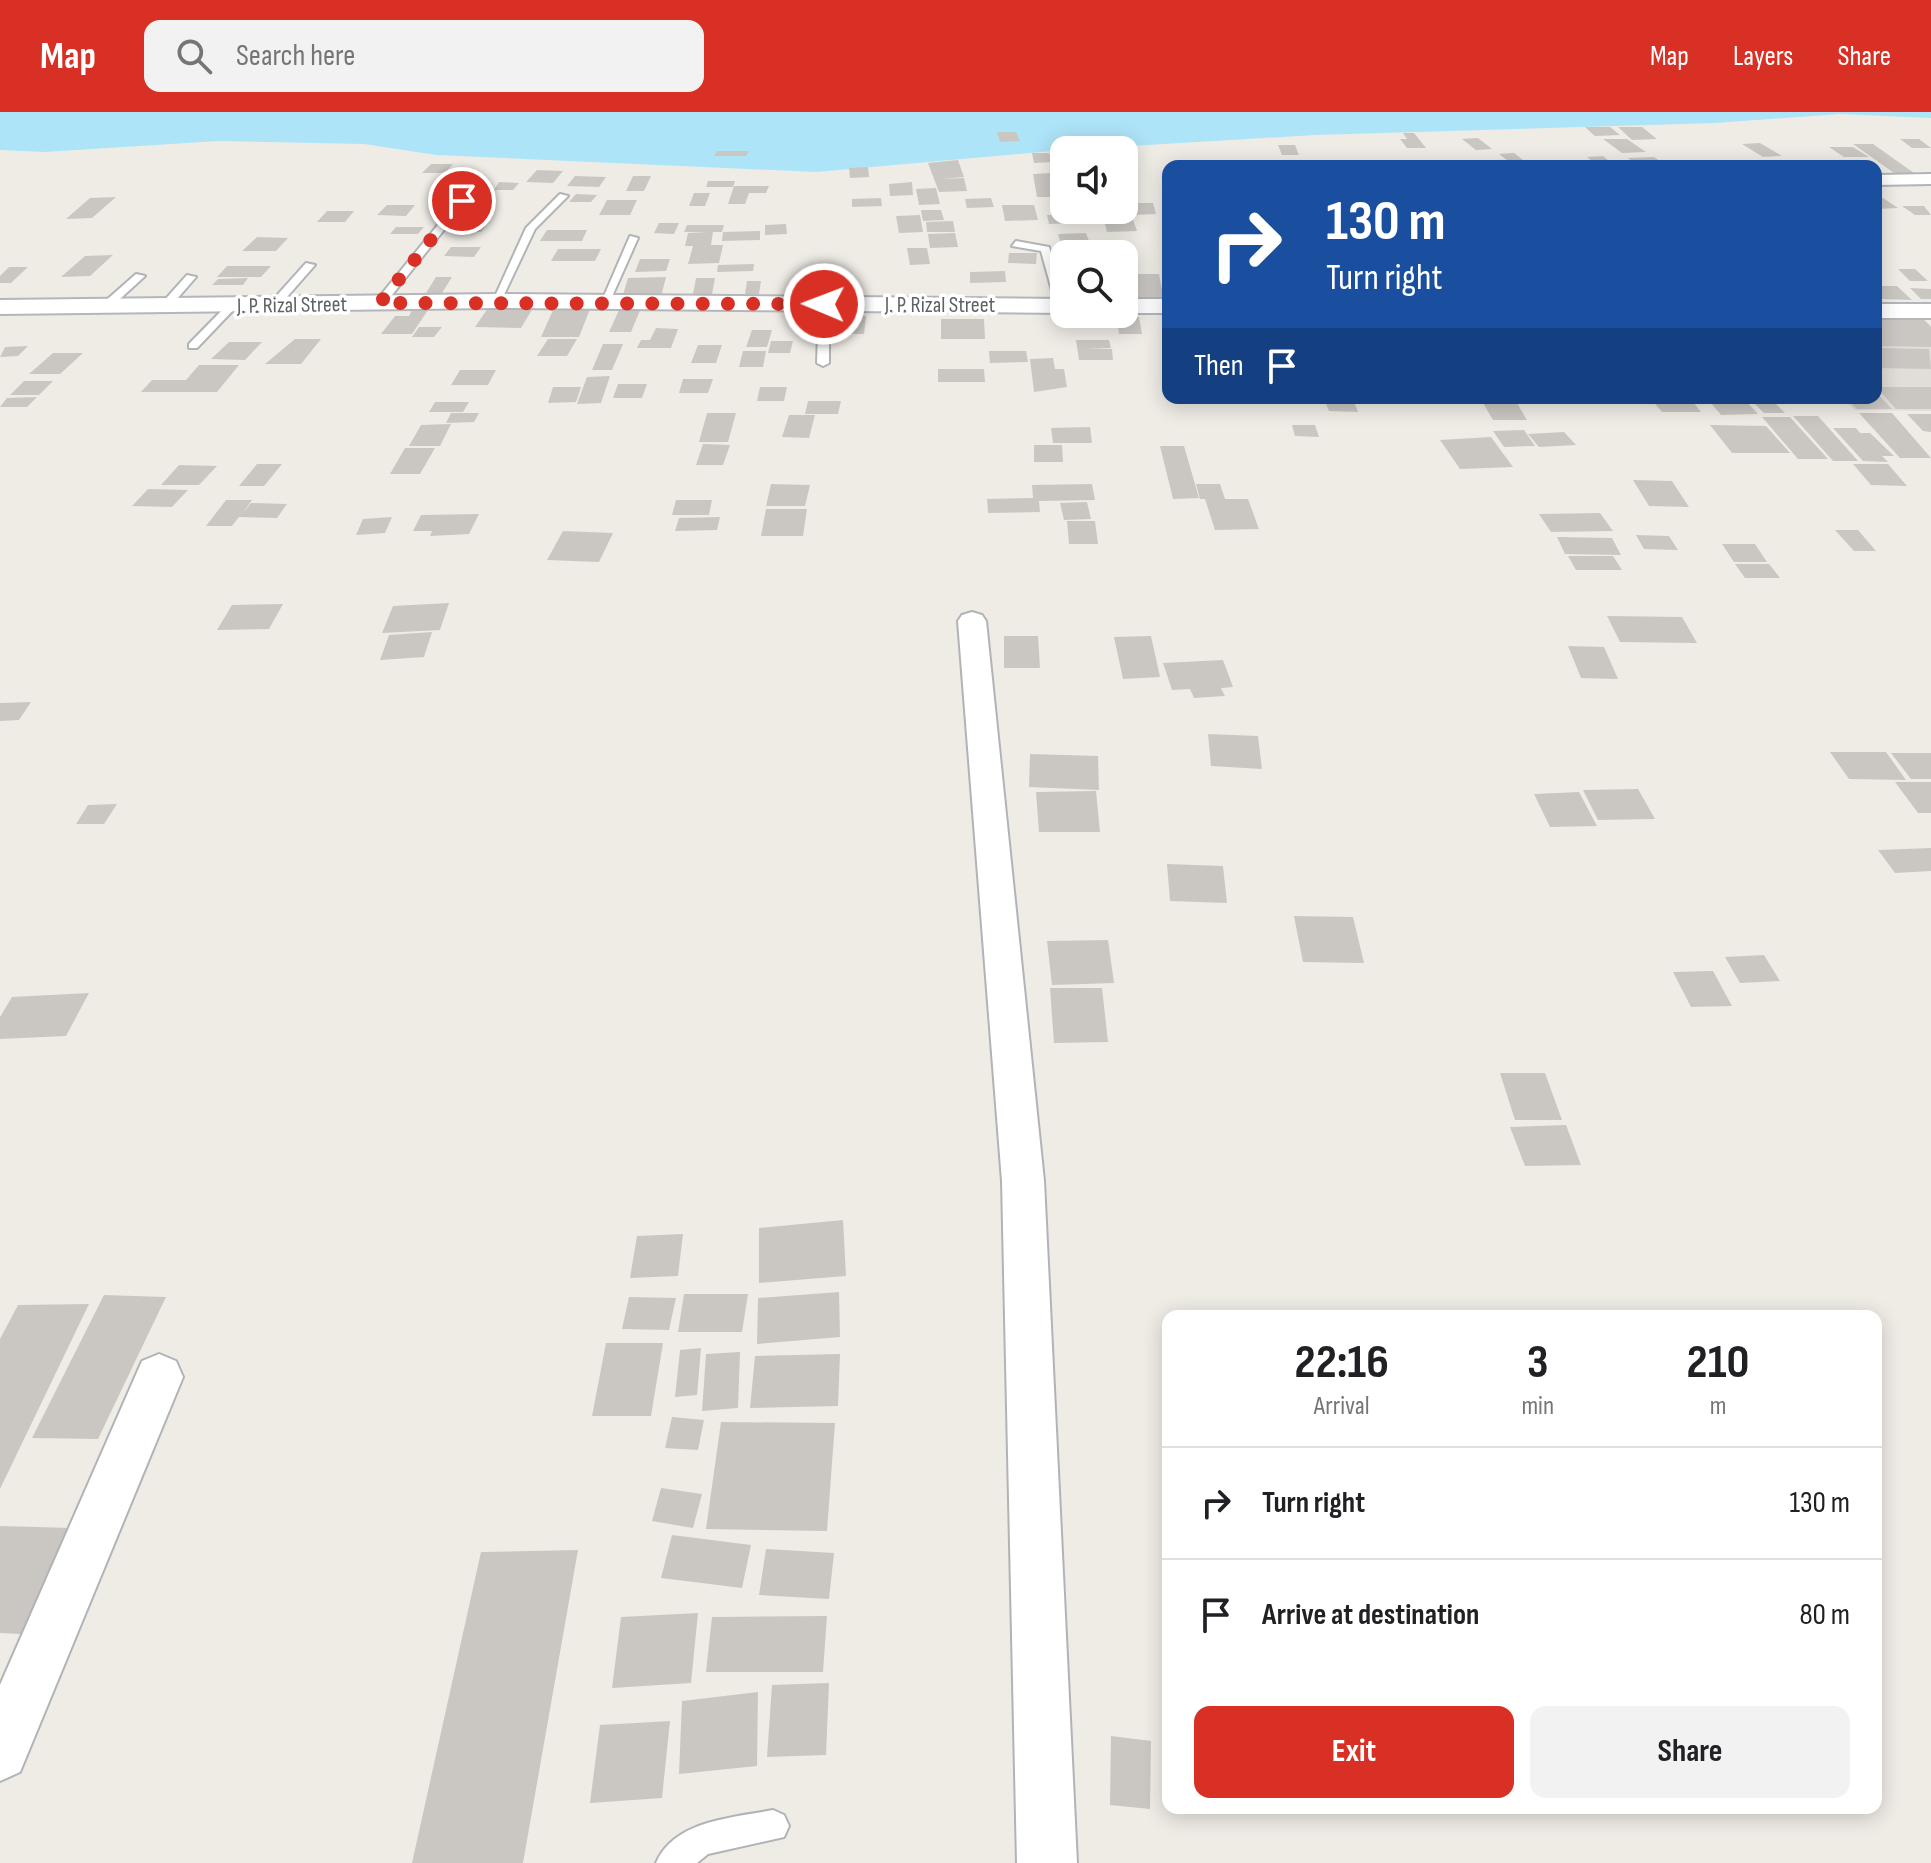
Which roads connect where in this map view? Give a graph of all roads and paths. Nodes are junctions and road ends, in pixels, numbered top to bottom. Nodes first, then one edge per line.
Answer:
1 (1931, 179) edge
2 (1882, 180) edge
3 (563, 196) dead end
4 (462, 201) dead end
5 (633, 238) dead end
6 (1016, 244) dead end
7 (310, 265) dead end
8 (1050, 266) edge
9 (140, 276) dead end
10 (191, 277) dead end
11 (496, 301) junction
12 (605, 301) junction
13 (380, 303) junction
14 (234, 304) junction
15 (275, 304) junction
16 (824, 304) junction
17 (166, 305) junction
18 (106, 306) junction
19 (1050, 306) edge
20 (1138, 306) edge
21 (1162, 306) edge
22 (0, 307) edge
23 (1882, 311) edge
24 (1931, 311) edge
25 (193, 346) dead end
26 (823, 363) dead end
27 (972, 621) dead end
28 (159, 1377) dead end
29 (0, 1752) edge
30 (773, 1826) dead end
31 (672, 1863) edge
32 (1047, 1863) edge

1 - 2 street
3 - 11 lane
4 - 13 lane
5 - 12 lane
6 - 8 lane
7 - 15 lane
9 - 18 lane
10 - 17 lane
11 - 12 main road, J. P. Rizal Street
11 - 13 main road, J. P. Rizal Street
12 - 16 main road, J. P. Rizal Street
13 - 15 main road, J. P. Rizal Street
14 - 15 main road, J. P. Rizal Street
14 - 17 main road, J. P. Rizal Street
14 - 25 lane
16 - 19 main road, J. P. Rizal Street
16 - 26 lane
17 - 18 main road, J. P. Rizal Street
18 - 22 main road, J. P. Rizal Street
20 - 21 main road
23 - 24 main road
27 - 32 street
28 - 29 street
30 - 31 lane

